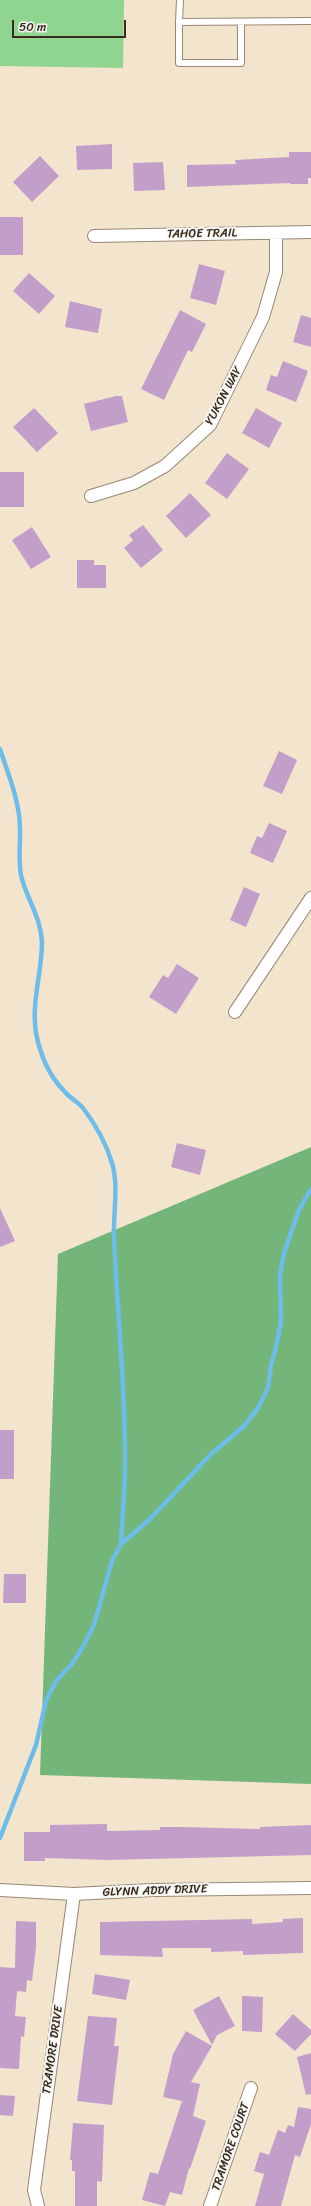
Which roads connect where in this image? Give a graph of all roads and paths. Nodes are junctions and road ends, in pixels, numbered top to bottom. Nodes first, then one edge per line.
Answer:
1 (180, 0) edge
2 (311, 21) edge
3 (179, 22) junction
4 (241, 22) junction
5 (311, 232) edge
6 (276, 233) junction
7 (94, 236) dead end
8 (91, 496) dead end
9 (311, 898) edge
10 (235, 1012) dead end
11 (311, 1888) edge
12 (0, 1890) edge
13 (74, 1894) junction
14 (251, 2088) dead end
15 (38, 2206) edge
16 (210, 2206) edge

1 - 3 lane
2 - 4 lane
3 - 4 lane
3 - 4 lane
5 - 6 street, TAHOE TRAIL
6 - 7 street, TAHOE TRAIL
6 - 8 street, YUKON WAY
9 - 10 street
11 - 13 street, GLYNN ADDY DRIVE
12 - 13 street, GLYNN ADDY DRIVE
13 - 15 street, TRAMORE DRIVE
14 - 16 street, TRAMORE COURT

